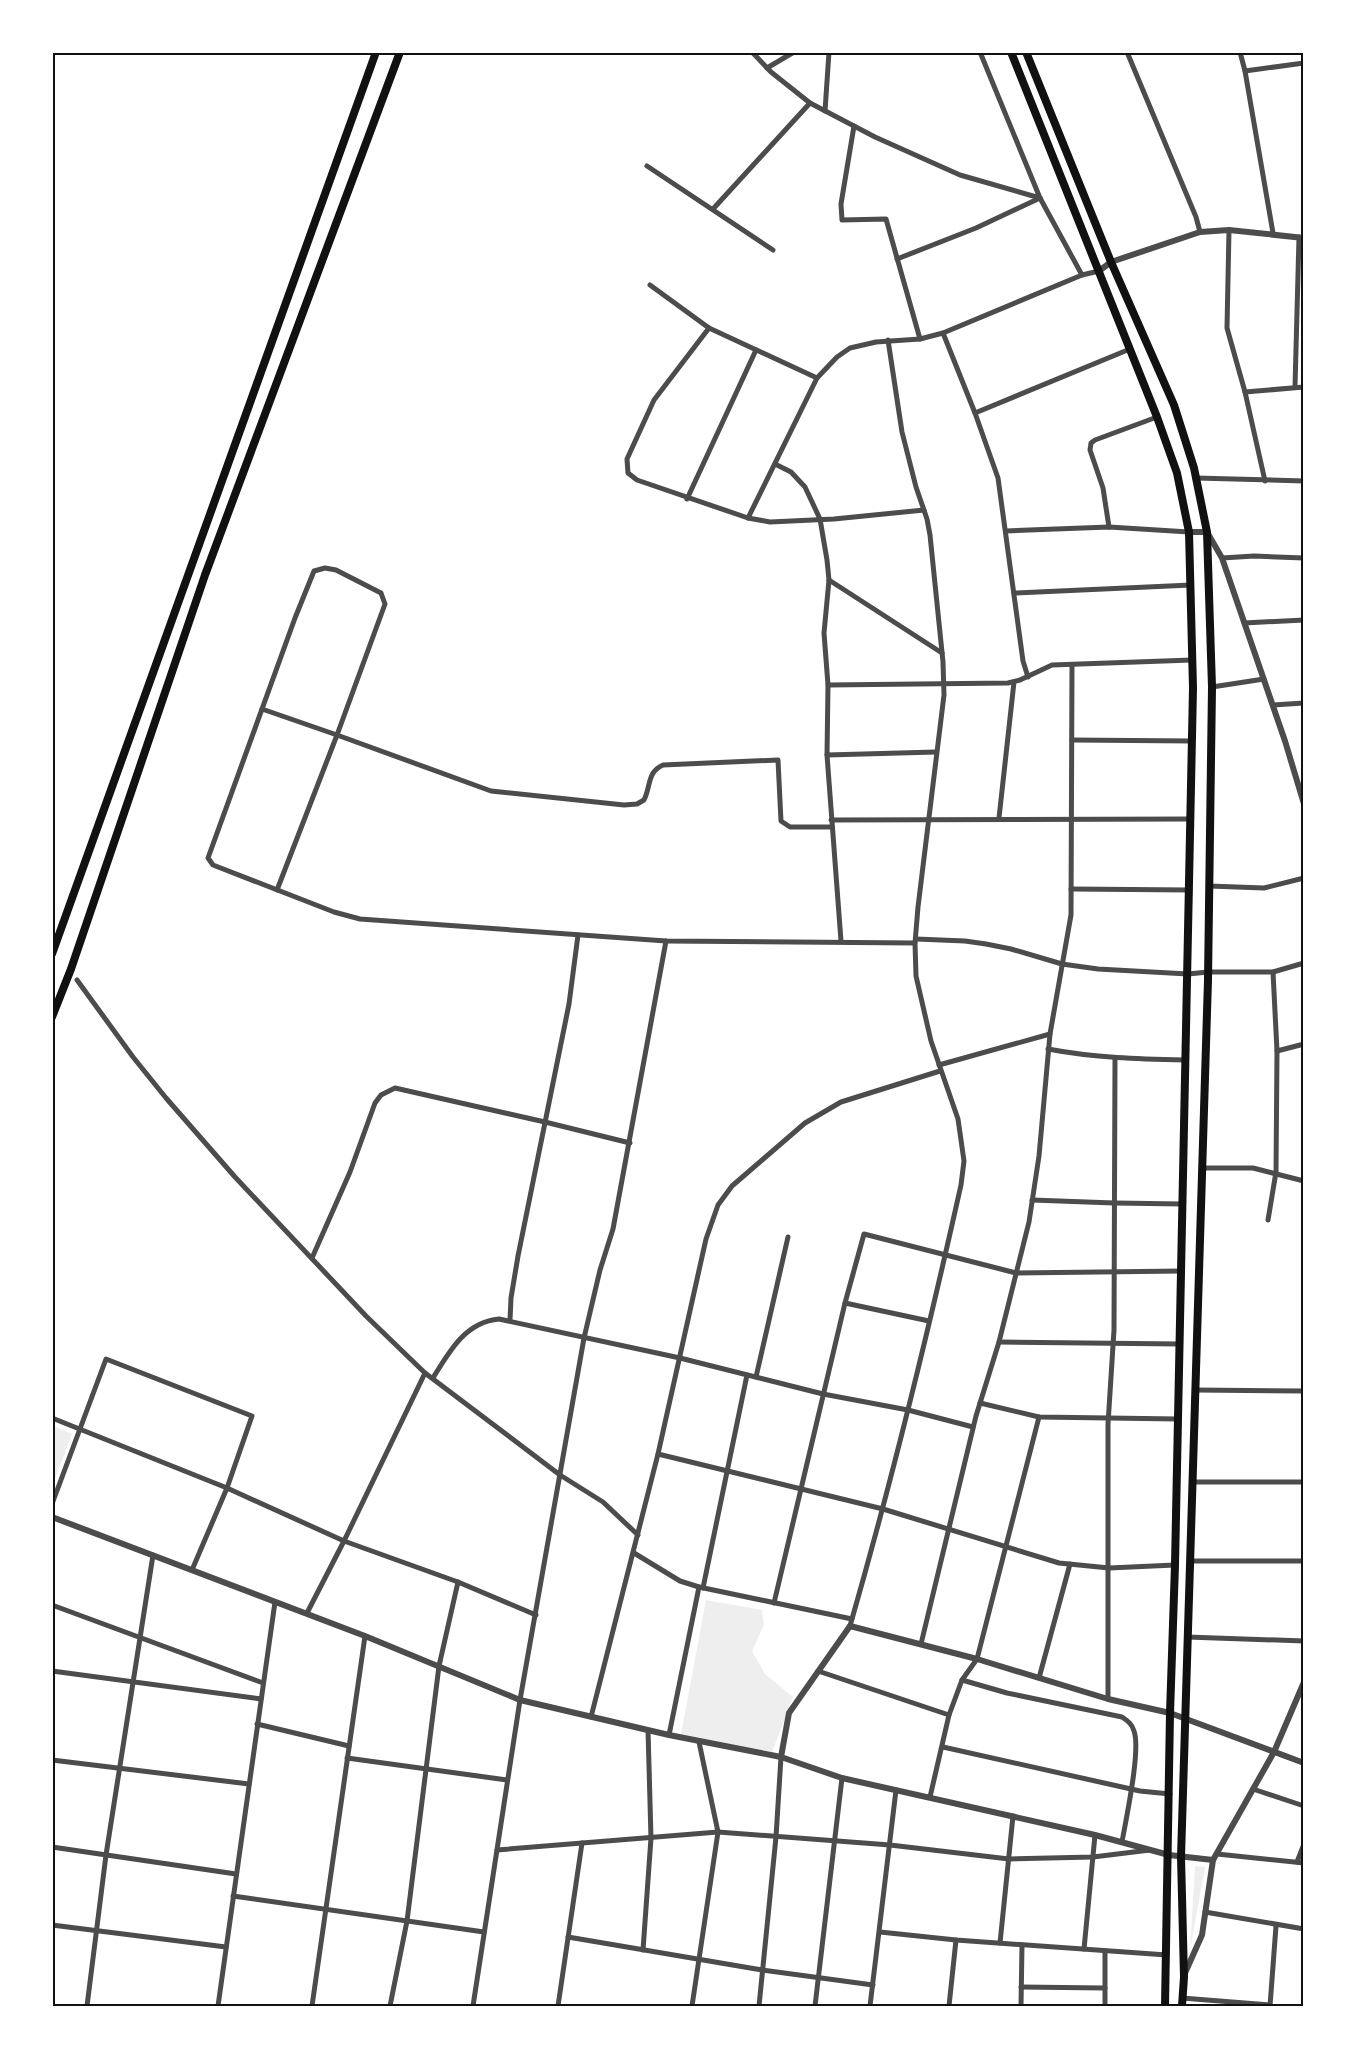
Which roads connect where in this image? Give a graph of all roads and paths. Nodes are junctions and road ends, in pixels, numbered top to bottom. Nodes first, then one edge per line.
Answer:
1 (376, 52) edge
2 (400, 52) edge
3 (752, 52) edge
4 (794, 52) edge
5 (829, 52) edge
6 (980, 52) edge
7 (1011, 52) edge
8 (1026, 52) edge
9 (1127, 52) edge
10 (1240, 52) edge
11 (1304, 63) edge
12 (767, 68) junction
13 (1245, 71) junction
14 (810, 103) junction
15 (825, 111) junction
16 (854, 126) junction
17 (646, 166) dead end
18 (1040, 198) junction
19 (713, 209) junction
20 (1228, 230) junction
21 (1200, 232) junction
22 (1273, 233) junction
23 (1301, 238) edge
24 (773, 250) dead end
25 (897, 259) junction
26 (1111, 262) junction
27 (1099, 271) junction
28 (1082, 275) junction
29 (650, 285) dead end
30 (710, 328) junction
31 (943, 333) junction
32 (920, 339) junction
33 (888, 340) junction
34 (1296, 344) junction
35 (1304, 344) edge
36 (1130, 349) junction
37 (756, 350) junction
38 (817, 378) junction
39 (1295, 387) junction
40 (1304, 387) edge
41 (1245, 392) junction
42 (975, 413) junction
43 (1157, 417) junction
44 (775, 464) junction
45 (1196, 478) junction
46 (1265, 481) junction
47 (1304, 481) edge
48 (687, 499) junction
49 (924, 510) junction
50 (748, 518) junction
51 (820, 519) junction
52 (1109, 527) junction
53 (1006, 531) junction
54 (1189, 532) junction
55 (1207, 532) junction
56 (1222, 558) junction
57 (1304, 558) edge
58 (829, 580) junction
59 (1191, 585) junction
60 (1014, 593) junction
61 (1304, 620) edge
62 (1244, 623) junction
63 (942, 653) junction
64 (1192, 660) junction
65 (1072, 665) junction
66 (1028, 677) junction
67 (1263, 679) junction
68 (1014, 682) junction
69 (944, 683) junction
70 (828, 686) junction
71 (1212, 687) junction
72 (1304, 703) edge
73 (1272, 705) junction
74 (262, 709) junction
75 (337, 735) junction
76 (1072, 740) junction
77 (1192, 741) junction
78 (936, 752) junction
79 (827, 755) junction
80 (1304, 804) edge
81 (928, 818) junction
82 (999, 818) junction
83 (1072, 818) junction
84 (1191, 819) junction
85 (832, 823) junction
86 (1304, 878) edge
87 (1209, 886) junction
88 (1071, 889) junction
89 (277, 890) junction
90 (1190, 890) junction
91 (578, 935) junction
92 (666, 941) junction
93 (841, 941) junction
94 (916, 941) junction
95 (52, 954) edge
96 (1304, 963) edge
97 (1062, 964) junction
98 (1208, 972) junction
99 (1273, 972) junction
100 (1188, 974) junction
101 (77, 980) dead end
102 (52, 1017) edge
103 (1050, 1034) junction
104 (1304, 1044) edge
105 (1048, 1049) junction
106 (1277, 1051) junction
107 (1115, 1059) junction
108 (1186, 1060) junction
109 (940, 1068) junction
110 (545, 1122) junction
111 (630, 1143) junction
112 (1202, 1168) junction
113 (1276, 1172) junction
114 (1304, 1181) edge
115 (1032, 1200) junction
116 (1114, 1203) junction
117 (1183, 1203) junction
118 (1268, 1220) dead end
119 (788, 1237) dead end
120 (945, 1255) junction
121 (312, 1258) junction
122 (1182, 1271) junction
123 (1114, 1272) junction
124 (1016, 1273) junction
125 (845, 1303) junction
126 (510, 1320) junction
127 (929, 1321) junction
128 (584, 1338) junction
129 (999, 1342) junction
130 (1180, 1344) junction
131 (1112, 1345) junction
132 (680, 1358) junction
133 (425, 1373) junction
134 (747, 1375) junction
135 (756, 1377) junction
136 (433, 1378) junction
137 (1195, 1390) junction
138 (1304, 1391) edge
139 (823, 1394) junction
140 (980, 1403) junction
141 (908, 1410) junction
142 (1039, 1417) junction
143 (52, 1418) edge
144 (1108, 1419) junction
145 (1179, 1419) junction
146 (973, 1427) junction
147 (80, 1429) junction
148 (658, 1454) junction
149 (728, 1471) junction
150 (560, 1475) junction
151 (1192, 1482) junction
152 (1304, 1482) edge
153 (227, 1488) junction
154 (800, 1489) junction
155 (52, 1504) edge
156 (884, 1509) junction
157 (52, 1517) edge
158 (949, 1528) junction
159 (638, 1535) junction
160 (345, 1541) junction
161 (1006, 1546) junction
162 (634, 1553) junction
163 (153, 1555) junction
164 (1190, 1561) junction
165 (1304, 1562) edge
166 (1070, 1564) junction
167 (1175, 1565) junction
168 (1109, 1568) junction
169 (192, 1570) junction
170 (458, 1582) junction
171 (701, 1588) junction
172 (275, 1602) junction
173 (774, 1603) junction
174 (52, 1605) edge
175 (307, 1613) junction
176 (536, 1615) junction
177 (851, 1623) junction
178 (365, 1636) junction
179 (139, 1637) junction
180 (1187, 1637) junction
181 (1304, 1641) edge
182 (921, 1644) junction
183 (976, 1659) junction
184 (439, 1666) junction
185 (52, 1671) edge
186 (818, 1671) junction
187 (1039, 1678) junction
188 (962, 1680) junction
189 (132, 1682) junction
190 (1304, 1682) edge
191 (263, 1683) junction
192 (1108, 1699) junction
193 (261, 1700) junction
194 (520, 1700) junction
195 (1170, 1713) junction
196 (949, 1715) junction
197 (591, 1717) junction
198 (1185, 1719) junction
199 (257, 1724) junction
200 (648, 1730) junction
201 (669, 1735) junction
202 (699, 1742) junction
203 (349, 1746) junction
204 (943, 1747) junction
205 (1274, 1752) junction
206 (781, 1757) junction
207 (347, 1758) junction
208 (52, 1760) edge
209 (1304, 1763) edge
210 (120, 1767) junction
211 (426, 1770) junction
212 (842, 1778) junction
213 (507, 1780) junction
214 (249, 1784) junction
215 (1131, 1788) junction
216 (1252, 1789) junction
217 (896, 1790) junction
218 (1170, 1794) junction
219 (930, 1797) junction
220 (1304, 1806) edge
221 (1012, 1816) junction
222 (718, 1832) junction
223 (1095, 1835) junction
224 (776, 1837) junction
225 (651, 1838) junction
226 (834, 1841) junction
227 (1122, 1842) junction
228 (582, 1843) junction
229 (1304, 1844) edge
230 (890, 1845) junction
231 (52, 1847) edge
232 (497, 1850) junction
233 (1152, 1850) junction
234 (106, 1855) junction
235 (1169, 1855) junction
236 (1093, 1857) junction
237 (1181, 1857) junction
238 (1215, 1857) junction
239 (1009, 1859) junction
240 (1300, 1863) edge
241 (236, 1874) junction
242 (233, 1896) junction
243 (325, 1910) junction
244 (1205, 1912) junction
245 (407, 1922) junction
246 (52, 1925) edge
247 (1276, 1926) junction
248 (1304, 1929) edge
249 (96, 1930) junction
250 (484, 1932) junction
251 (880, 1932) junction
252 (568, 1937) junction
253 (956, 1940) junction
254 (1000, 1943) junction
255 (1022, 1945) junction
256 (226, 1947) junction
257 (643, 1950) junction
258 (1084, 1950) junction
259 (1105, 1951) junction
260 (1167, 1955) junction
261 (700, 1960) junction
262 (762, 1970) junction
263 (1184, 1977) junction
264 (818, 1978) junction
265 (873, 1985) junction
266 (1021, 1987) junction
267 (1105, 1988) junction
268 (1182, 2002) edge
269 (1232, 2004) edge
270 (1270, 2006) edge
271 (87, 2007) edge
272 (218, 2007) edge
273 (312, 2007) edge
274 (390, 2007) edge
275 (473, 2007) edge
276 (558, 2007) edge
277 (692, 2007) edge
278 (759, 2007) edge
279 (815, 2007) edge
280 (870, 2007) edge
281 (949, 2007) edge
282 (1021, 2007) edge
283 (1105, 2007) edge
284 (1165, 2007) edge

1 - 95 main road
2 - 102 main road
3 - 12 street
4 - 12 street
5 - 15 street
6 - 18 street
7 - 27 main road
8 - 26 main road
9 - 21 street
10 - 13 street
11 - 13 street
12 - 14 street
13 - 22 street
14 - 15 street
14 - 19 street
15 - 16 street
16 - 18 street
16 - 25 street
17 - 19 street
18 - 25 street
18 - 28 street
19 - 24 street
20 - 21 street
20 - 22 street
20 - 41 street
21 - 26 street
22 - 23 street
23 - 34 street
25 - 32 street
26 - 27 street
26 - 45 main road
27 - 28 street
27 - 36 main road
28 - 31 street
29 - 30 street
30 - 37 street
30 - 48 street
31 - 32 street
31 - 42 street
32 - 33 street
33 - 38 street
33 - 49 street
34 - 35 street
34 - 39 street
36 - 42 street
36 - 43 main road
37 - 38 street
37 - 48 street
38 - 44 street
39 - 40 street
39 - 41 street
41 - 46 street
42 - 53 street
43 - 52 street
43 - 54 main road
44 - 50 street
44 - 51 street
45 - 46 street
45 - 55 main road
46 - 47 street
48 - 50 street
49 - 51 street
49 - 63 street
50 - 51 street
51 - 58 street
52 - 53 street
52 - 54 street
53 - 60 street
54 - 55 street
54 - 59 main road
55 - 56 street
55 - 71 main road
56 - 57 street
56 - 62 street
58 - 63 street
58 - 70 street
59 - 60 street
59 - 64 main road
60 - 66 street
61 - 62 street
62 - 67 street
63 - 69 street
64 - 65 street
64 - 77 main road
65 - 66 street
65 - 76 street
66 - 68 street
67 - 71 street
67 - 73 street
68 - 69 street
68 - 82 street
69 - 70 street
69 - 78 street
70 - 79 street
71 - 87 main road
72 - 73 street
73 - 80 street
74 - 75 street
74 - 75 street
74 - 89 street
75 - 85 street
75 - 89 street
76 - 77 street
76 - 83 street
77 - 84 main road
78 - 79 street
78 - 81 street
79 - 85 street
81 - 82 street
81 - 85 street
81 - 94 street
82 - 83 street
83 - 84 street
83 - 88 street
84 - 90 main road
85 - 93 street
86 - 87 street
87 - 98 main road
88 - 90 street
88 - 97 street
89 - 91 street
90 - 100 main road
91 - 92 street
91 - 110 street
92 - 93 street
92 - 111 street
93 - 94 street
94 - 97 street
94 - 109 street
96 - 99 street
97 - 100 street
97 - 103 street
98 - 99 street
98 - 100 street
98 - 112 main road
99 - 106 street
100 - 108 main road
101 - 121 street
103 - 105 street
103 - 109 street
104 - 106 street
105 - 107 street
105 - 115 street
106 - 113 street
107 - 108 street
107 - 116 street
108 - 117 main road
109 - 120 street
109 - 132 street
110 - 111 street
110 - 121 street
110 - 126 street
111 - 128 street
112 - 113 street
112 - 137 main road
113 - 114 street
113 - 118 street
115 - 116 street
115 - 124 street
116 - 117 street
116 - 123 street
117 - 122 main road
119 - 135 street
120 - 124 street
120 - 125 street
120 - 127 street
121 - 133 street
122 - 123 street
122 - 130 main road
123 - 124 street
123 - 131 street
124 - 129 street
125 - 127 street
125 - 139 street
126 - 128 street
126 - 136 street
127 - 141 street
128 - 132 street
128 - 150 street
129 - 131 street
129 - 140 street
130 - 131 street
130 - 145 main road
131 - 144 street
132 - 134 street
132 - 148 street
133 - 136 street
133 - 160 street
134 - 135 street
134 - 149 street
135 - 139 street
136 - 150 street
137 - 138 street
137 - 151 main road
139 - 141 street
139 - 154 street
140 - 142 street
140 - 146 street
141 - 146 street
141 - 156 street
142 - 144 street
142 - 161 street
143 - 147 street
144 - 145 street
144 - 168 street
145 - 167 main road
146 - 158 street
147 - 153 street
147 - 153 street
147 - 155 street
148 - 149 street
148 - 159 street
149 - 154 street
149 - 171 street
150 - 159 street
150 - 176 street
151 - 152 street
151 - 164 main road
153 - 160 street
153 - 169 street
154 - 156 street
154 - 173 street
156 - 158 street
156 - 177 street
157 - 163 street
158 - 161 street
158 - 182 street
159 - 162 street
160 - 170 street
160 - 175 street
161 - 166 street
161 - 183 street
162 - 171 street
162 - 197 street
163 - 169 street
163 - 179 street
164 - 165 street
164 - 180 main road
166 - 168 street
166 - 187 street
167 - 168 street
167 - 195 main road
168 - 192 street
169 - 172 street
170 - 176 street
170 - 184 street
171 - 173 street
171 - 201 street
172 - 175 street
172 - 191 street
173 - 177 street
174 - 179 street
175 - 178 street
176 - 194 street
177 - 182 street
177 - 186 street
178 - 184 street
178 - 203 street
179 - 189 street
179 - 191 street
180 - 181 street
180 - 198 main road
182 - 183 street
183 - 187 street
183 - 188 street
184 - 194 street
184 - 211 street
185 - 189 street
186 - 196 street
186 - 206 street
187 - 192 street
188 - 196 street
188 - 215 street
189 - 193 street
189 - 210 street
190 - 205 street
191 - 193 street
192 - 195 street
193 - 199 street
194 - 197 street
194 - 213 street
195 - 198 street
195 - 218 main road
196 - 204 street
197 - 200 street
198 - 205 street
198 - 237 main road
199 - 203 street
199 - 214 street
200 - 201 street
200 - 225 street
201 - 202 street
202 - 206 street
202 - 222 street
203 - 207 street
204 - 215 street
204 - 219 street
205 - 209 street
205 - 216 street
206 - 212 street
206 - 224 street
207 - 211 street
207 - 243 street
208 - 210 street
210 - 214 street
210 - 234 street
211 - 213 street
211 - 245 street
212 - 217 street
212 - 226 street
213 - 232 street
214 - 241 street
215 - 218 street
215 - 227 street
216 - 220 street
216 - 238 street
217 - 219 street
217 - 230 street
218 - 235 main road
219 - 221 street
221 - 223 street
221 - 239 street
222 - 224 street
222 - 225 street
222 - 261 street
223 - 227 street
223 - 236 street
224 - 226 street
224 - 262 street
225 - 228 street
225 - 257 street
226 - 230 street
226 - 264 street
227 - 233 street
228 - 232 street
228 - 252 street
229 - 240 street
230 - 239 street
230 - 251 street
231 - 234 street
232 - 250 street
233 - 235 street
233 - 236 street
234 - 241 street
234 - 249 street
235 - 237 street
235 - 260 main road
236 - 239 street
236 - 258 street
237 - 238 street
237 - 263 main road
238 - 240 street
238 - 244 street
239 - 254 street
241 - 242 street
242 - 243 street
242 - 256 street
243 - 245 street
243 - 273 street
244 - 247 street
244 - 263 street
245 - 250 street
245 - 274 street
246 - 249 street
247 - 248 street
247 - 270 street
249 - 256 street
249 - 271 street
250 - 275 street
251 - 253 street
251 - 265 street
252 - 257 street
252 - 276 street
253 - 254 street
253 - 281 street
254 - 255 street
255 - 258 street
255 - 266 street
256 - 272 street
257 - 261 street
258 - 259 street
259 - 260 street
259 - 267 street
260 - 284 main road
261 - 262 street
261 - 277 street
262 - 264 street
262 - 278 street
263 - 268 main road
264 - 265 street
264 - 279 street
265 - 280 street
266 - 267 street
266 - 282 street
267 - 283 street
268 - 269 street
269 - 270 street

